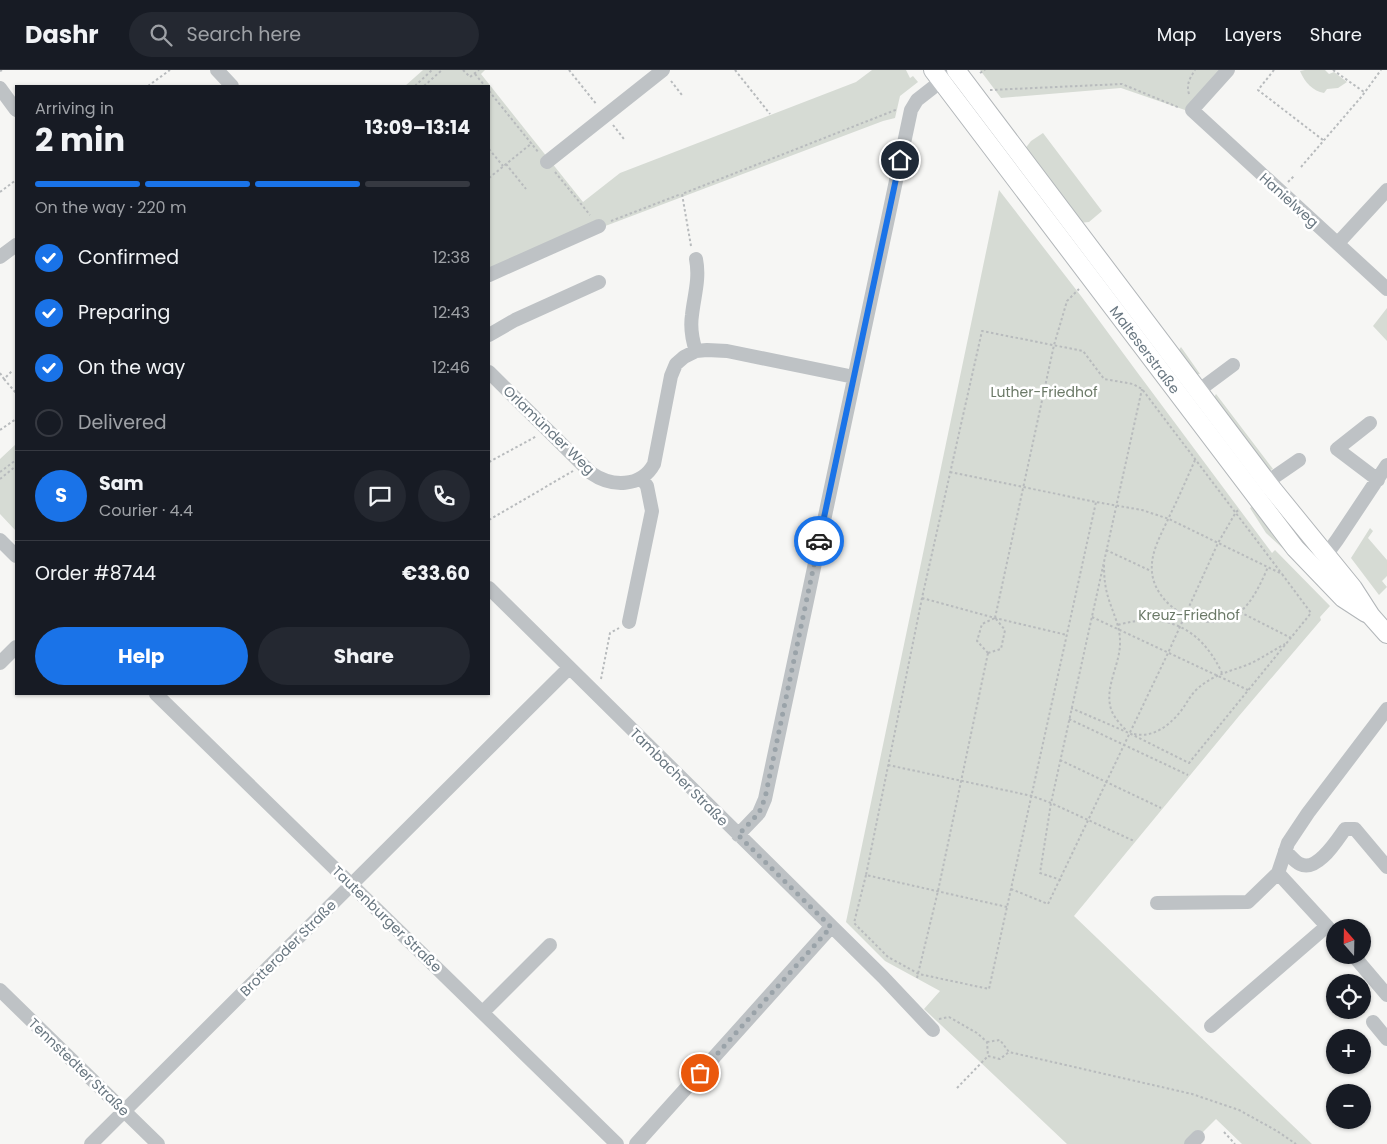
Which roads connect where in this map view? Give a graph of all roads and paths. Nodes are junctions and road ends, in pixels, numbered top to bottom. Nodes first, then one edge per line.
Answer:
1 (170, 70) edge
2 (217, 70) edge
3 (432, 70) edge
4 (442, 70) edge
5 (463, 70) edge
6 (569, 70) edge
7 (663, 70) edge
8 (736, 70) edge
9 (956, 70) edge
10 (986, 70) edge
11 (1195, 70) edge
12 (1228, 70) edge
13 (1274, 70) edge
14 (1333, 70) edge
15 (1381, 70) edge
16 (476, 71) edge
17 (980, 73) dead end
18 (938, 75) edge
19 (149, 85) edge
20 (231, 85) edge
21 (416, 85) edge
22 (425, 85) edge
23 (484, 85) edge
24 (0, 88) edge
25 (996, 91) dead end
26 (1365, 92) junction
27 (682, 95) dead end
28 (901, 108) dead end
29 (15, 109) edge
30 (1192, 110) junction
31 (770, 114) dead end
32 (606, 116) junction
33 (624, 139) dead end
34 (1324, 140) junction
35 (532, 143) dead end
36 (490, 150) edge
37 (547, 162) dead end
38 (506, 164) junction
39 (503, 166) junction
40 (1301, 167) dead end
41 (1295, 175) dead end
42 (490, 177) edge
43 (15, 181) edge
44 (1285, 186) dead end
45 (526, 189) dead end
46 (1387, 190) edge
47 (0, 192) edge
48 (682, 194) junction
49 (599, 226) joint
50 (1338, 243) junction
51 (15, 246) edge
52 (0, 257) edge
53 (696, 259) joint
54 (490, 275) edge
55 (1093, 279) junction
56 (599, 282) dead end
57 (1387, 289) edge
58 (490, 334) edge
59 (1054, 345) junction
60 (696, 351) junction
61 (1233, 364) dead end
62 (12, 371) dead end
63 (0, 373) edge
64 (490, 373) edge
65 (854, 377) junction
66 (4, 379) junction
67 (1142, 389) junction
68 (15, 391) edge
69 (1191, 396) junction
70 (15, 420) edge
71 (1370, 423) dead end
72 (0, 430) edge
73 (541, 433) dead end
74 (1195, 460) junction
75 (1299, 460) dead end
76 (15, 461) edge
77 (490, 461) edge
78 (1387, 465) edge
79 (15, 467) edge
80 (576, 468) dead end
81 (0, 472) edge
82 (950, 472) junction
83 (0, 479) edge
84 (642, 479) junction
85 (1378, 480) junction
86 (1024, 488) junction
87 (1265, 489) junction
88 (1096, 502) junction
89 (1116, 505) junction
90 (1240, 509) dead end
91 (1236, 512) junction
92 (490, 519) edge
93 (1169, 519) junction
94 (0, 540) edge
95 (1218, 543) junction
96 (1106, 550) junction
97 (15, 555) edge
98 (1326, 555) junction
99 (1104, 563) junction
100 (1268, 567) junction
101 (1312, 567) junction
102 (1152, 571) junction
103 (1282, 574) junction
104 (490, 589) edge
105 (922, 598) junction
106 (1240, 612) junction
107 (1185, 614) junction
108 (1371, 616) junction
109 (1091, 617) junction
110 (995, 618) junction
111 (629, 622) joint
112 (1118, 625) junction
113 (1180, 626) junction
114 (1119, 630) junction
115 (1387, 634) edge
116 (1067, 635) junction
117 (1291, 638) junction
118 (1287, 643) junction
119 (15, 648) edge
120 (988, 653) junction
121 (1168, 653) junction
122 (0, 663) edge
123 (569, 668) junction
124 (1222, 673) junction
125 (1216, 675) junction
126 (601, 682) dead end
127 (1248, 690) junction
128 (157, 695) edge
129 (1071, 708) junction
130 (1387, 709) edge
131 (1069, 719) junction
132 (1129, 733) junction
133 (1124, 744) junction
134 (1060, 760) junction
135 (888, 765) junction
136 (1188, 776) dead end
137 (961, 781) junction
138 (1106, 783) junction
139 (1032, 796) junction
140 (1050, 803) junction
141 (1161, 808) dead end
142 (1088, 821) junction
143 (738, 835) junction
144 (1134, 841) dead end
145 (1285, 851) junction
146 (1387, 866) edge
147 (1278, 873) junction
148 (866, 875) junction
149 (1060, 880) junction
150 (352, 884) junction
151 (1011, 889) junction
152 (938, 891) junction
153 (1157, 903) dead end
154 (1008, 907) junction
155 (1326, 926) edge
156 (831, 927) junction
157 (1326, 935) edge
158 (550, 945) dead end
159 (1361, 964) edge
160 (919, 974) junction
161 (917, 978) dead end
162 (0, 990) edge
163 (1387, 995) edge
164 (483, 1012) junction
165 (1373, 1022) dead end
166 (1211, 1026) dead end
167 (930, 1027) joint
168 (1387, 1039) edge
169 (987, 1042) junction
170 (1009, 1052) junction
171 (988, 1056) junction
172 (957, 1088) dead end
173 (124, 1111) junction
174 (1224, 1132) dead end
175 (91, 1144) edge
176 (158, 1144) edge
177 (617, 1144) edge
178 (636, 1144) edge
179 (1235, 1144) edge
180 (1296, 1144) edge

1 - 19 path
2 - 20 street
3 - 21 path
4 - 22 path
5 - 16 path
6 - 32 path
7 - 27 path
7 - 32 street
8 - 31 path
9 - 18 street
9 - 55 main road, Malteserstraße
10 - 17 path
11 - 30 path
12 - 30 street
13 - 34 path
14 - 26 path
15 - 26 path
16 - 23 path
18 - 55 main road, Malteserstraße
18 - 65 street
24 - 29 street
25 - 30 path
26 - 34 path
28 - 48 path
30 - 50 street, Hanielweg
32 - 33 path
32 - 37 street
34 - 40 path
35 - 38 path
36 - 39 path
38 - 39 path
38 - 45 path
39 - 42 path
41 - 44 path
43 - 47 path
46 - 50 street
48 - 49 path
48 - 53 path
49 - 54 street
50 - 57 street, Hanielweg
51 - 52 street
53 - 60 street
55 - 59 path
55 - 69 main road, Malteserstraße
56 - 58 street
59 - 67 path
59 - 82 path
59 - 86 path
60 - 65 street
60 - 84 street
61 - 69 street
62 - 66 path
63 - 66 path
64 - 84 street, Orlamünder Weg
65 - 143 street
66 - 68 path
67 - 74 path
67 - 89 path
69 - 87 main road, Malteserstraße
70 - 72 path
71 - 85 street
73 - 77 path
74 - 91 path
74 - 93 path
75 - 87 street
76 - 81 path
78 - 85 street
79 - 83 path
80 - 92 path
82 - 86 path
82 - 105 path
84 - 111 street
85 - 98 street
86 - 88 path
86 - 110 path
87 - 98 main road, Malteserstraße
87 - 101 main road, Malteserstraße
88 - 89 path
88 - 116 path
89 - 93 path
89 - 96 path
90 - 91 path
91 - 95 path
91 - 103 path
93 - 95 path
93 - 102 path
94 - 97 street
95 - 100 path
95 - 107 path
96 - 99 path
96 - 102 path
98 - 101 street
98 - 108 main road, Malteserstraße
99 - 109 path
99 - 112 path
100 - 103 path
100 - 106 path
101 - 108 main road, Malteserstraße
102 - 107 path
103 - 117 path
104 - 123 street, Tambacher Straße
105 - 110 path
105 - 135 path
106 - 107 path
106 - 117 path
107 - 113 path
108 - 115 main road, Malteserstraße
109 - 114 path
109 - 129 path
110 - 116 path
110 - 120 path
110 - 120 path
111 - 126 path
112 - 113 path
112 - 114 path
113 - 121 path
113 - 124 path
114 - 121 path
114 - 132 path
116 - 139 path
117 - 118 path
118 - 124 path
118 - 127 path
119 - 122 street
120 - 137 path
121 - 125 path
121 - 132 path
123 - 143 street, Tambacher Straße
123 - 150 street, Brotteroder Straße
124 - 125 path
125 - 127 path
125 - 132 path
127 - 132 path
128 - 150 street, Tautenburger Straße
129 - 131 path
129 - 132 path
130 - 145 street
131 - 133 path
131 - 134 path
132 - 133 path
133 - 136 path
133 - 138 path
134 - 138 path
134 - 140 path
135 - 137 path
135 - 148 path
137 - 139 path
137 - 152 path
138 - 141 path
138 - 142 path
139 - 140 path
139 - 151 path
140 - 142 path
140 - 149 path
142 - 144 path
142 - 149 path
143 - 156 street, Tambacher Straße
145 - 146 street
145 - 147 street
147 - 153 street
147 - 155 street
148 - 152 path
148 - 160 path
149 - 151 path
150 - 164 street, Tautenburger Straße
150 - 173 street, Brotteroder Straße
151 - 154 path
152 - 154 path
152 - 160 path
154 - 160 path
156 - 167 street, Tambacher Straße
156 - 178 street
157 - 166 street
158 - 164 street
159 - 163 street
160 - 161 path
162 - 173 street, Tennstedter Straße
164 - 177 street, Tautenburger Straße
165 - 168 street
167 - 169 path
169 - 170 path
169 - 171 path
170 - 171 path
170 - 180 path
171 - 172 path
173 - 175 street, Brotteroder Straße
173 - 176 street, Tennstedter Straße
174 - 179 path

